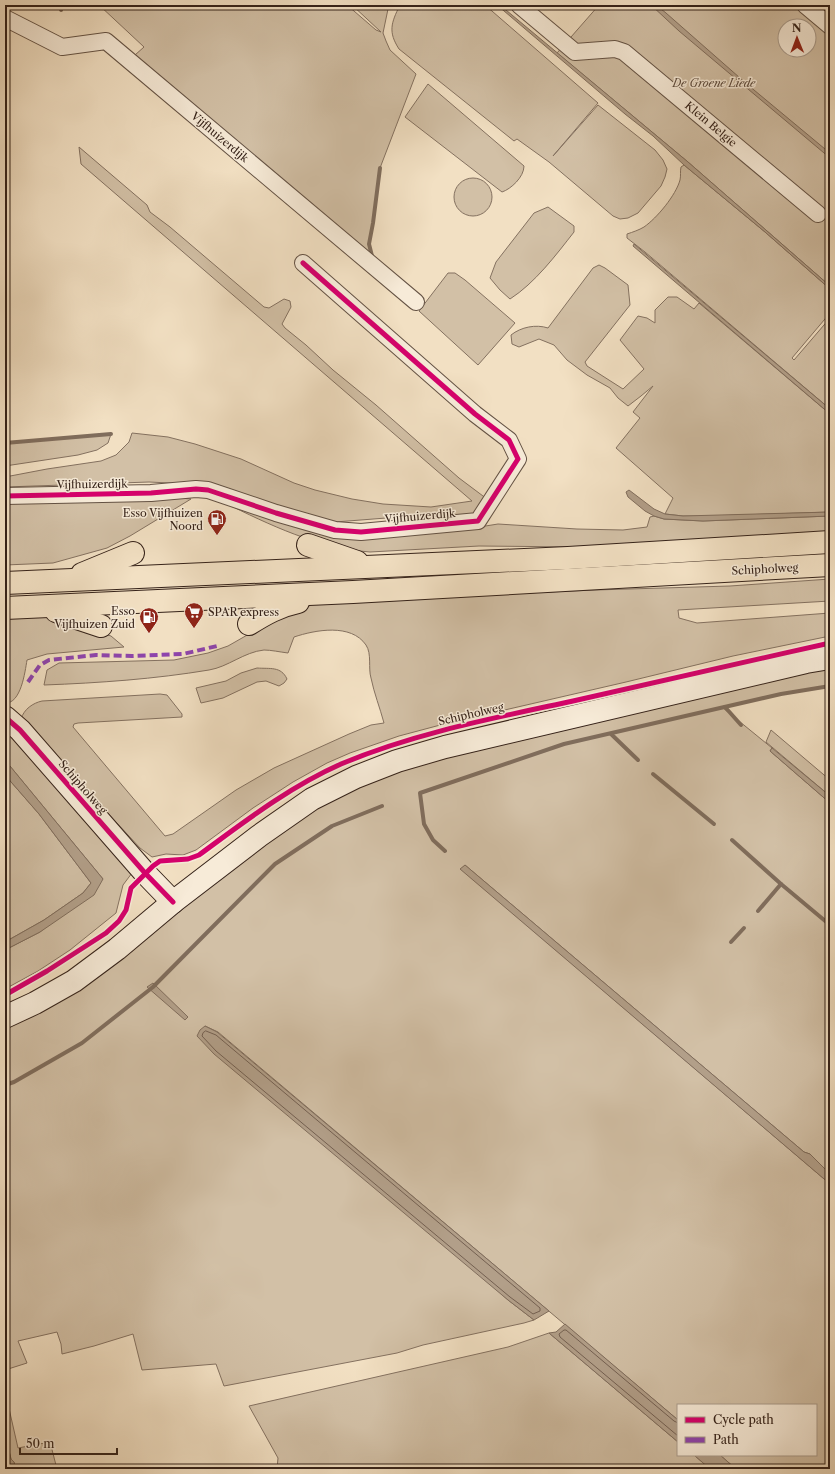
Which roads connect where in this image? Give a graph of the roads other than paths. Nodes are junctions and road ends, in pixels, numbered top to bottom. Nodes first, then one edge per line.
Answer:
1 (519, 5) edge
2 (805, 5) edge
3 (5, 18) edge
4 (830, 26) edge
5 (818, 214) dead end
6 (303, 263) dead end
7 (416, 302) dead end
8 (5, 496) edge
9 (830, 542) edge
10 (308, 545) dead end
11 (133, 553) dead end
12 (830, 565) edge
13 (368, 566) junction
14 (66, 580) junction
15 (5, 583) edge
16 (353, 592) junction
17 (43, 606) junction
18 (5, 608) edge
19 (249, 624) dead end
20 (101, 626) dead end
21 (830, 658) edge
22 (5, 717) edge
23 (173, 902) junction
24 (5, 1017) edge

1 - 5 street, Klein Belgie
2 - 4 street
3 - 7 street, Vijfhuizerdijk
6 - 8 street, Vijfhuizerdijk
9 - 13 highway, Schipholweg
10 - 13 highway
11 - 14 highway
12 - 16 highway, Schipholweg
13 - 14 highway, Schipholweg
14 - 15 highway, Schipholweg
16 - 17 highway, Schipholweg
16 - 19 highway
17 - 18 highway, Schipholweg
17 - 20 highway
21 - 23 main road
22 - 23 main road, Schipholweg
23 - 24 main road

